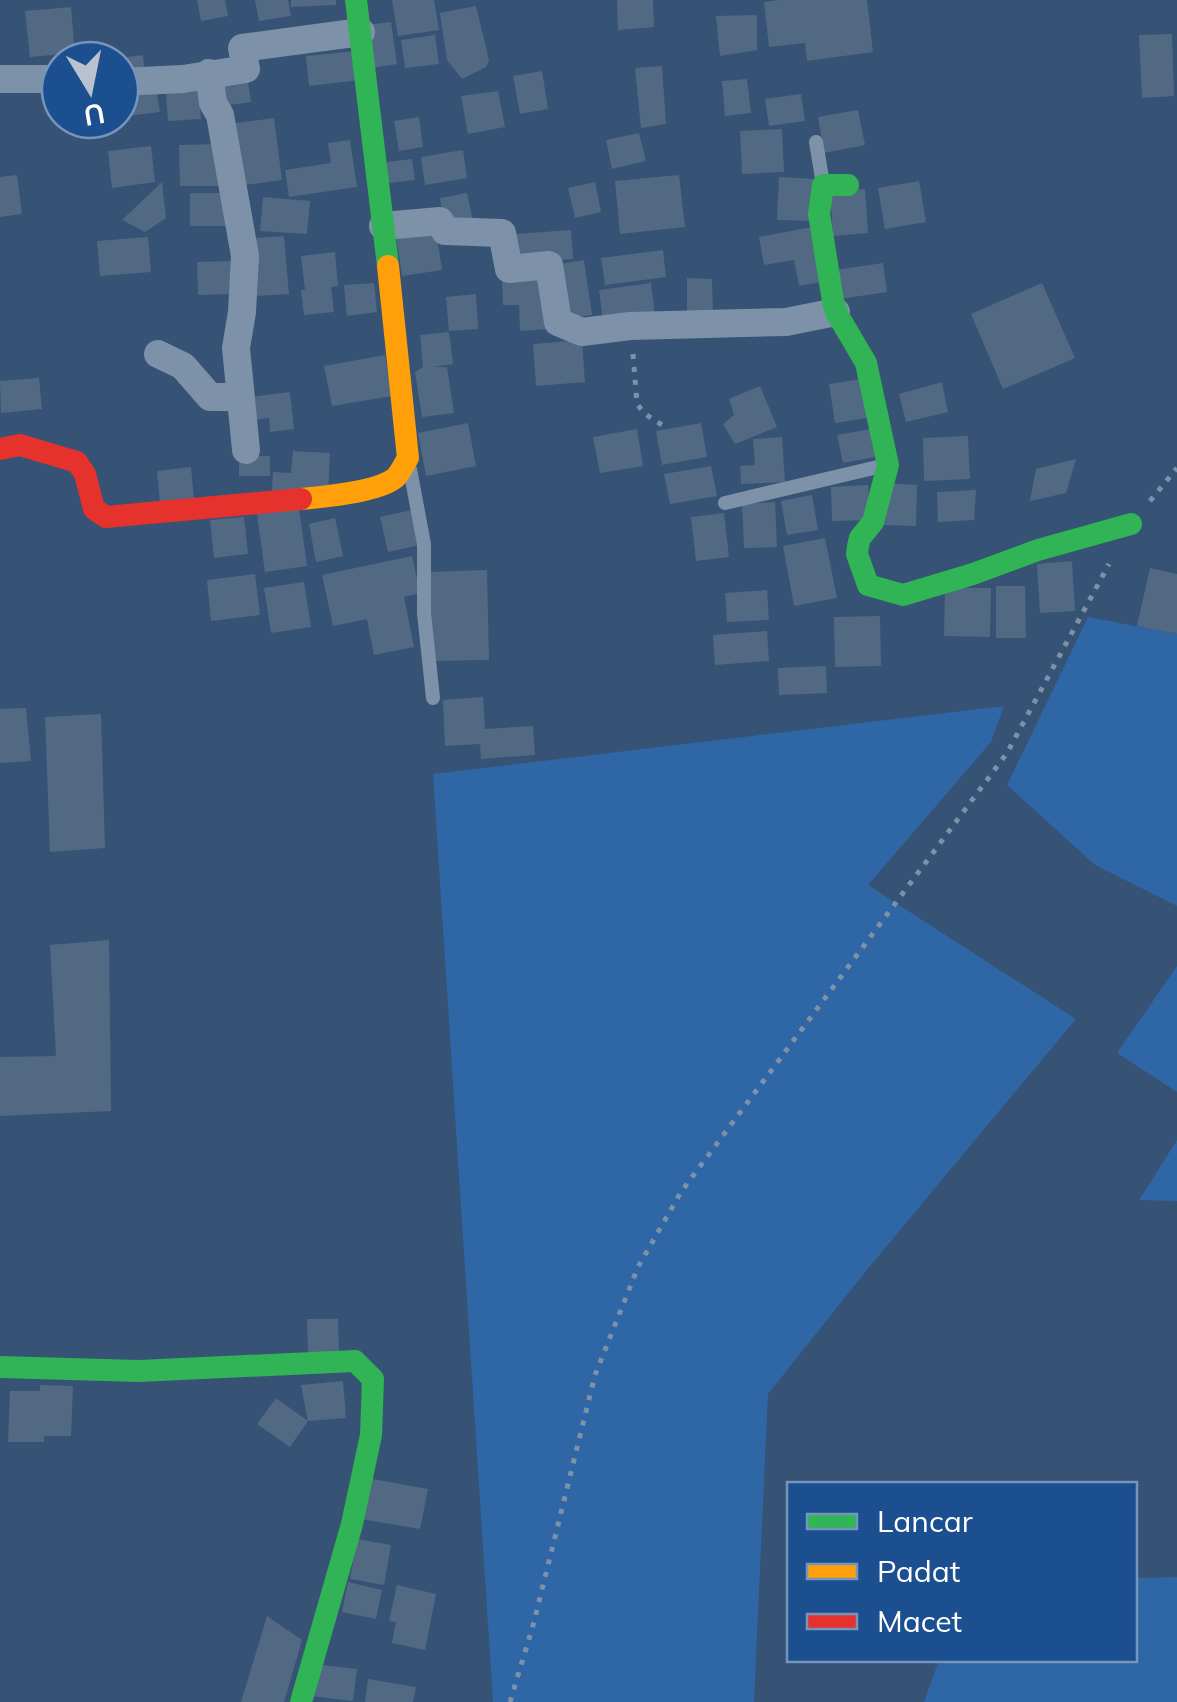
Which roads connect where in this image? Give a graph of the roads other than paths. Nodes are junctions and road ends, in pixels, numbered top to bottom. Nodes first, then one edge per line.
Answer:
1 (356, 0) edge
2 (361, 32) junction
3 (209, 74) junction
4 (0, 79) edge
5 (40, 79) edge
6 (140, 81) edge
7 (816, 142) dead end
8 (823, 185) junction
9 (848, 185) dead end
10 (383, 226) junction
11 (836, 312) junction
12 (158, 354) dead end
13 (240, 397) junction
14 (0, 448) edge
15 (246, 450) dead end
16 (408, 458) junction
17 (888, 464) junction
18 (724, 503) dead end
19 (1131, 524) road end
20 (433, 698) dead end
21 (0, 1367) edge
22 (300, 1702) edge

1 - 2 street
2 - 3 street
2 - 10 street
3 - 6 street
3 - 13 street
4 - 5 street
7 - 8 lane
8 - 9 street
8 - 11 street
10 - 11 street
10 - 16 street
11 - 17 street
12 - 13 street
13 - 15 street
14 - 16 street
16 - 20 lane
17 - 18 lane
17 - 19 street
21 - 22 street

